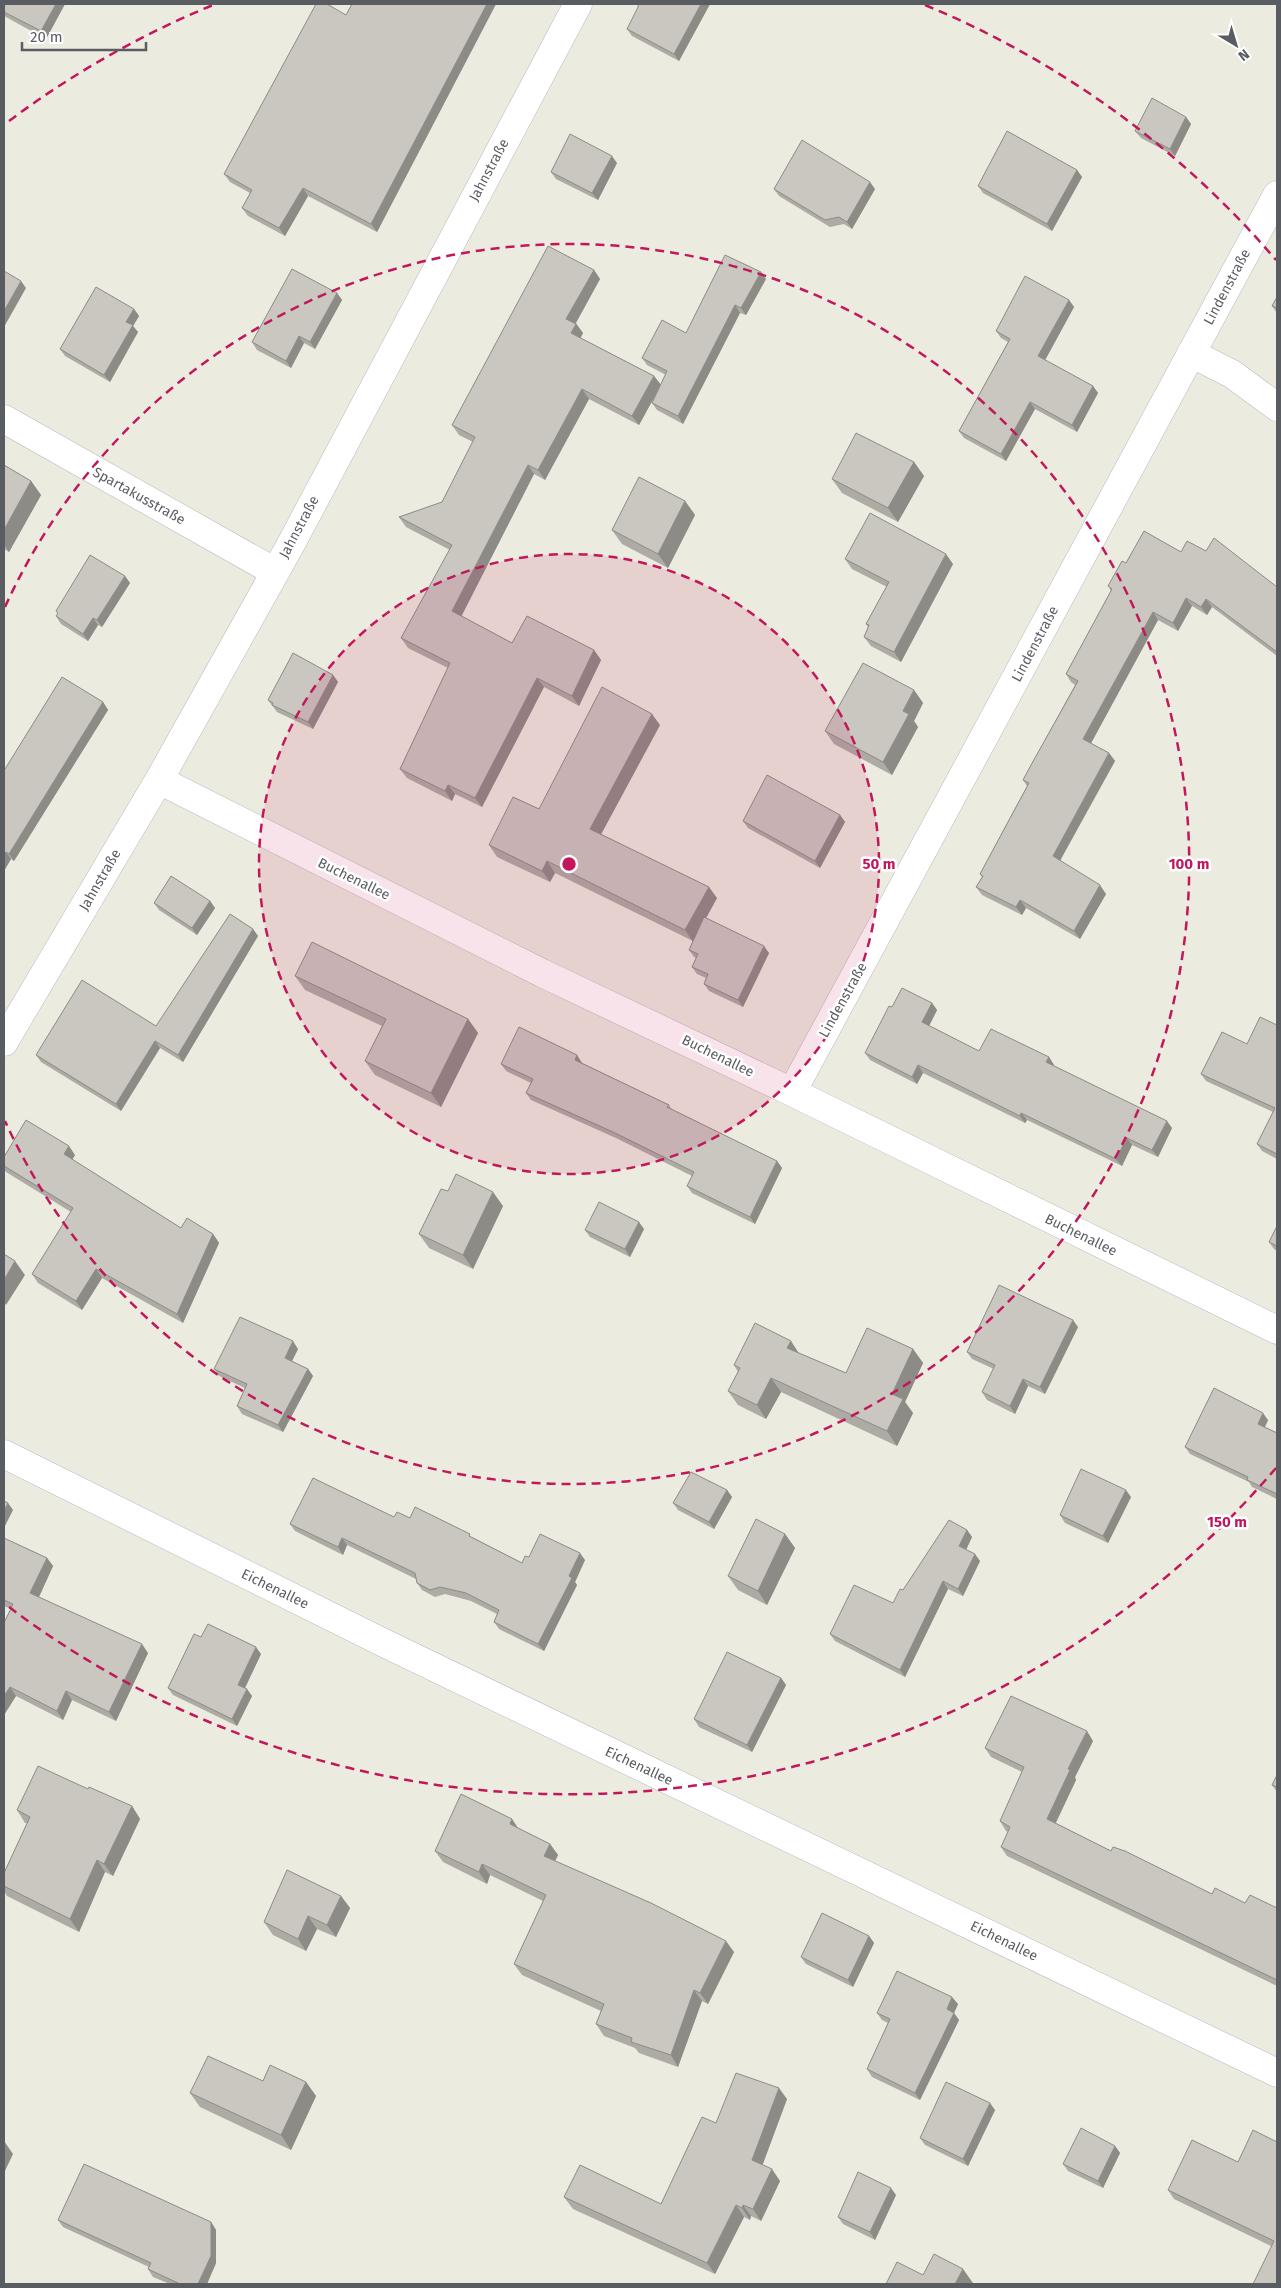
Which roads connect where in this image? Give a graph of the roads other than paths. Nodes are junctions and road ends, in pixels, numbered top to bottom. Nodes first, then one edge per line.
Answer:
1 (578, 4) edge
2 (1277, 194) edge
3 (1191, 353) junction
4 (1277, 408) edge
5 (4, 419) edge
6 (275, 572) junction
7 (160, 780) junction
8 (4, 1042) edge
9 (792, 1092) junction
10 (1277, 1330) edge
11 (4, 1454) edge
12 (1277, 2073) edge

1 - 6 street, Jahnstraße
2 - 3 street, Lindenstraße
3 - 4 street
3 - 9 street, Lindenstraße
5 - 6 street, Spartakusstraße
6 - 7 street, Jahnstraße
7 - 8 street, Jahnstraße
7 - 9 street, Buchenallee
9 - 10 street, Buchenallee
11 - 12 street, Eichenallee

